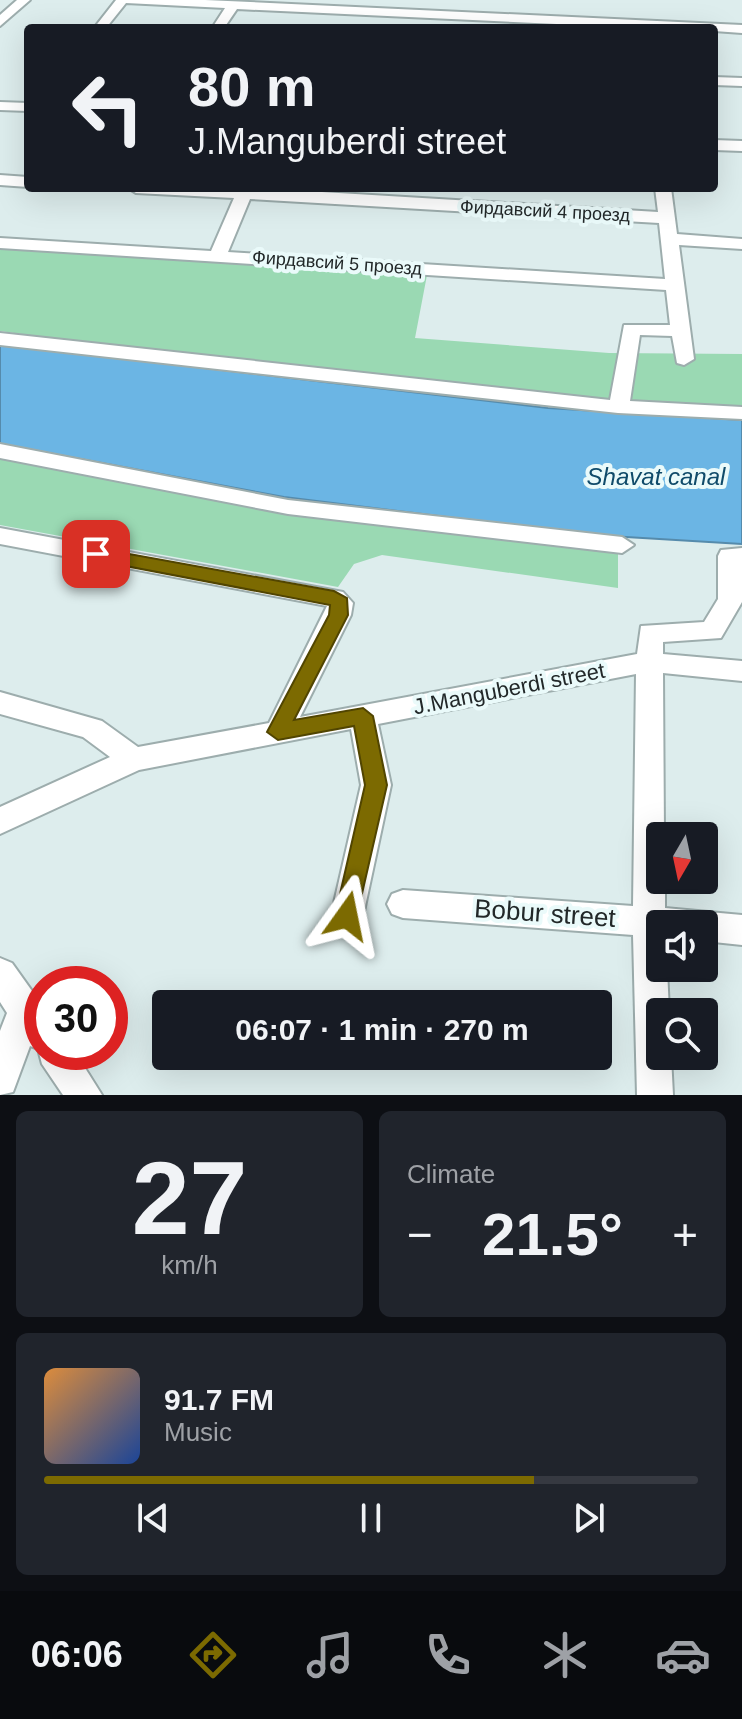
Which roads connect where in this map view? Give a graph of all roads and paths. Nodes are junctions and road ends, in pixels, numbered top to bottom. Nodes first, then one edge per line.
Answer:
1 (24, 0) edge
2 (122, 0) edge
3 (130, 0) edge
4 (283, 4) edge
5 (233, 5) junction
6 (332, 9) junction
7 (428, 14) junction
8 (647, 21) edge
9 (0, 22) edge
10 (526, 23) edge
11 (103, 24) edge
12 (221, 24) edge
13 (325, 24) edge
14 (424, 24) edge
15 (683, 24) edge
16 (718, 27) edge
17 (742, 29) edge
18 (718, 81) edge
19 (742, 82) edge
20 (0, 106) edge
21 (24, 107) edge
22 (718, 145) edge
23 (742, 146) edge
24 (0, 180) edge
25 (24, 182) edge
26 (245, 192) edge
27 (261, 192) edge
28 (664, 192) edge
29 (667, 218) junction
30 (670, 239) junction
31 (0, 243) edge
32 (742, 244) edge
33 (217, 256) junction
34 (675, 285) junction
35 (681, 331) junction
36 (0, 339) edge
37 (684, 359) dead end
38 (618, 407) junction
39 (742, 413) edge
40 (0, 451) edge
41 (0, 536) edge
42 (622, 545) dead end
43 (742, 556) edge
44 (649, 662) junction
45 (742, 671) edge
46 (0, 703) edge
47 (363, 716) junction
48 (278, 732) junction
49 (134, 759) junction
50 (0, 821) edge
51 (403, 904) dead end
52 (649, 910) edge
53 (347, 916) dead end
54 (646, 920) edge
55 (718, 927) edge
56 (742, 930) edge
57 (0, 974) edge
58 (651, 982) edge
59 (24, 1009) edge
60 (24, 1038) edge
61 (67, 1070) edge
62 (0, 1079) edge
63 (84, 1095) edge
64 (655, 1095) edge

1 - 9 street
2 - 11 street
3 - 5 street
4 - 5 street
4 - 6 street
5 - 12 street
6 - 7 street
6 - 13 street
7 - 10 street
7 - 14 street
8 - 10 street
8 - 15 street
16 - 17 street
18 - 19 street
20 - 21 street
22 - 23 street
24 - 25 street
26 - 33 street
27 - 29 street, Фирдавсий 4 проезд
28 - 29 street
29 - 30 street
30 - 32 street
30 - 34 street
31 - 33 street, Фирдавсий 5 проезд
33 - 34 street, Фирдавсий 5 проезд
34 - 35 street
35 - 37 street
35 - 38 street
36 - 38 street
38 - 39 street
40 - 42 street
41 - 48 street
43 - 44 street
44 - 45 street, J.Manguberdi street
44 - 47 street, J.Manguberdi street
44 - 52 street
46 - 49 street
47 - 48 street, J.Manguberdi street
47 - 53 street
48 - 49 street, J.Manguberdi street
49 - 50 street, J.Manguberdi street
51 - 54 street, Bobur street
55 - 56 street
57 - 59 street
58 - 64 street
60 - 62 street
61 - 63 street

